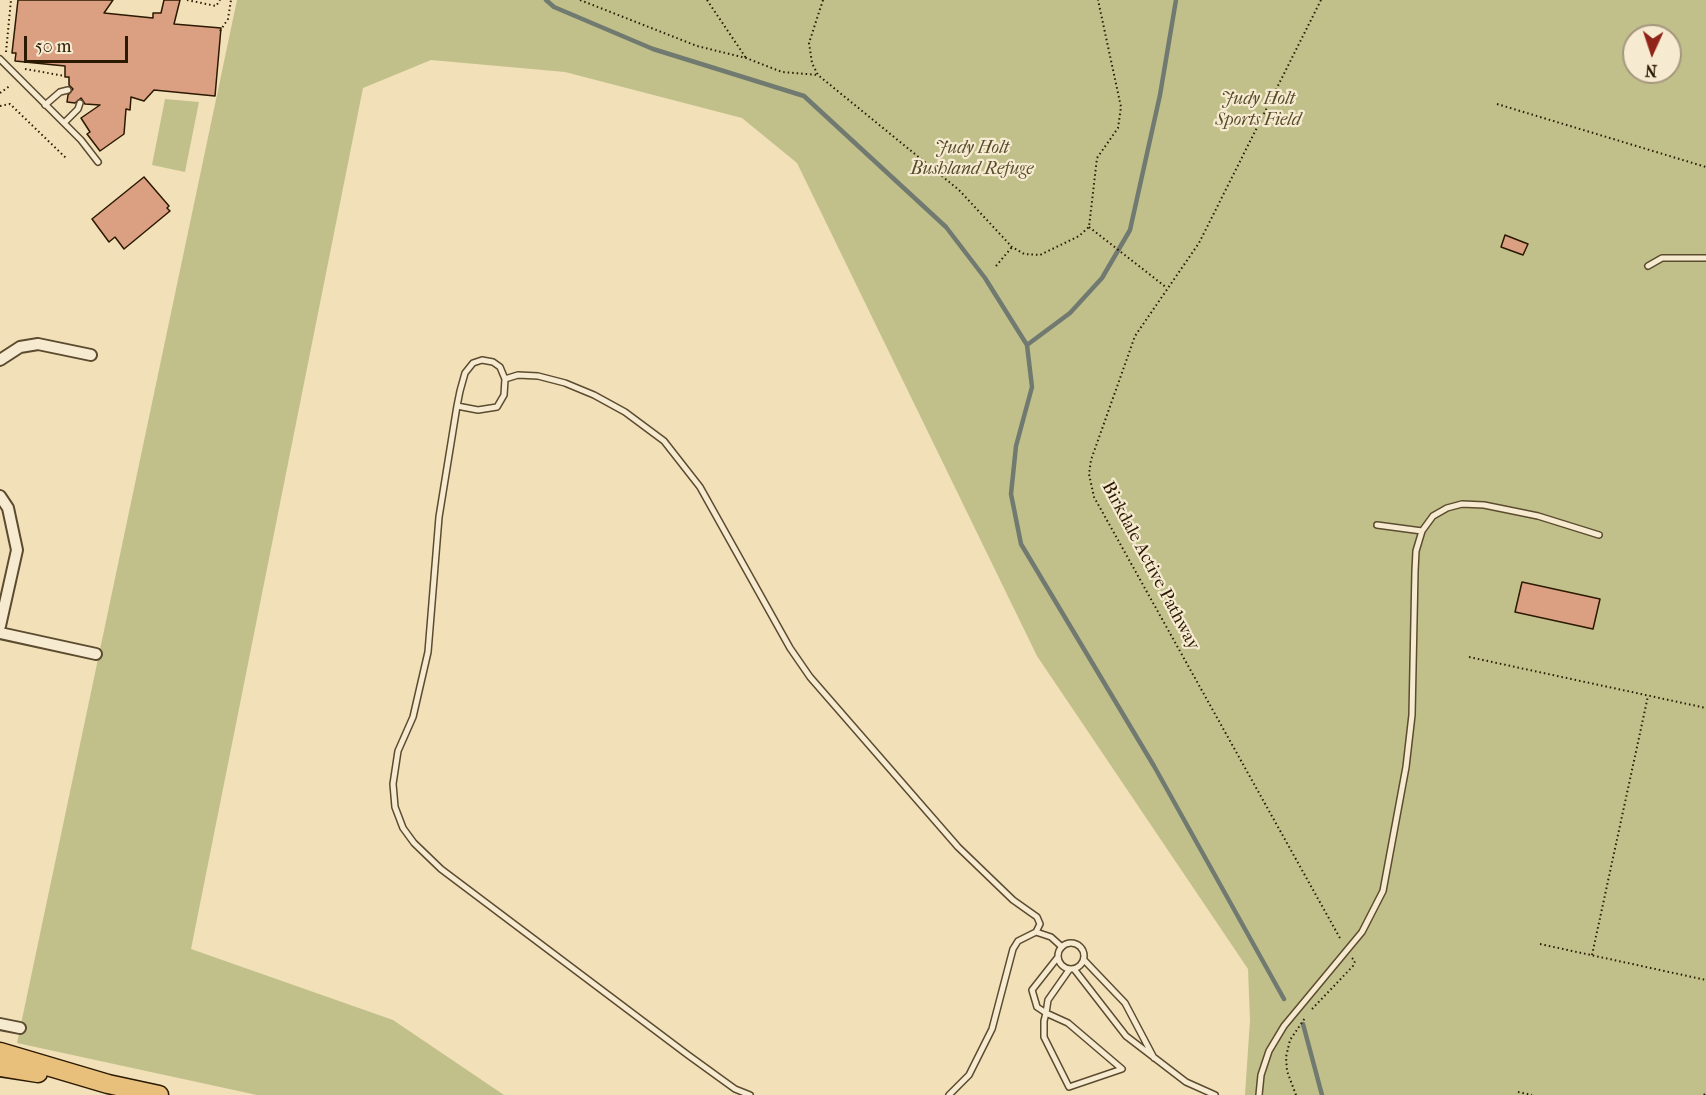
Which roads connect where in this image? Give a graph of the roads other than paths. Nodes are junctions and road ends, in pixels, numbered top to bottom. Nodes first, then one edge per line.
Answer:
1 (0, 59) edge
2 (68, 90) dead end
3 (80, 103) dead end
4 (45, 105) junction
5 (64, 123) junction
6 (98, 162) dead end
7 (1706, 258) edge
8 (1648, 266) dead end
9 (92, 355) dead end
10 (0, 360) edge
11 (506, 379) junction
12 (457, 406) junction
13 (0, 496) edge
14 (1377, 525) dead end
15 (1422, 531) junction
16 (1599, 535) dead end
17 (0, 626) edge
18 (0, 633) edge
19 (96, 654) dead end
20 (1036, 932) junction
21 (1062, 947) junction
22 (1058, 957) junction
23 (1084, 960) junction
24 (1072, 970) junction
25 (1046, 1013) junction
26 (0, 1024) edge
27 (20, 1028) dead end
28 (0, 1052) edge
29 (1155, 1059) junction
30 (0, 1067) edge
31 (108, 1084) junction
32 (159, 1095) edge
33 (750, 1095) edge
34 (948, 1095) edge
35 (1215, 1095) edge
36 (1259, 1095) edge

1 - 4 lane
2 - 4 lane
3 - 5 lane
4 - 5 lane
5 - 6 lane
7 - 8 lane
9 - 10 street
11 - 12 lane
11 - 12 lane
11 - 20 lane
12 - 33 lane
13 - 17 street
14 - 15 lane
15 - 16 lane
15 - 36 lane
18 - 19 street
20 - 21 lane
20 - 34 lane
21 - 22 lane
21 - 23 lane
22 - 24 lane
22 - 25 lane
23 - 24 lane
23 - 29 lane
24 - 25 lane
24 - 29 lane
25 - 25 lane
26 - 27 street
28 - 31 main road
29 - 35 lane
30 - 31 main road
31 - 32 main road

